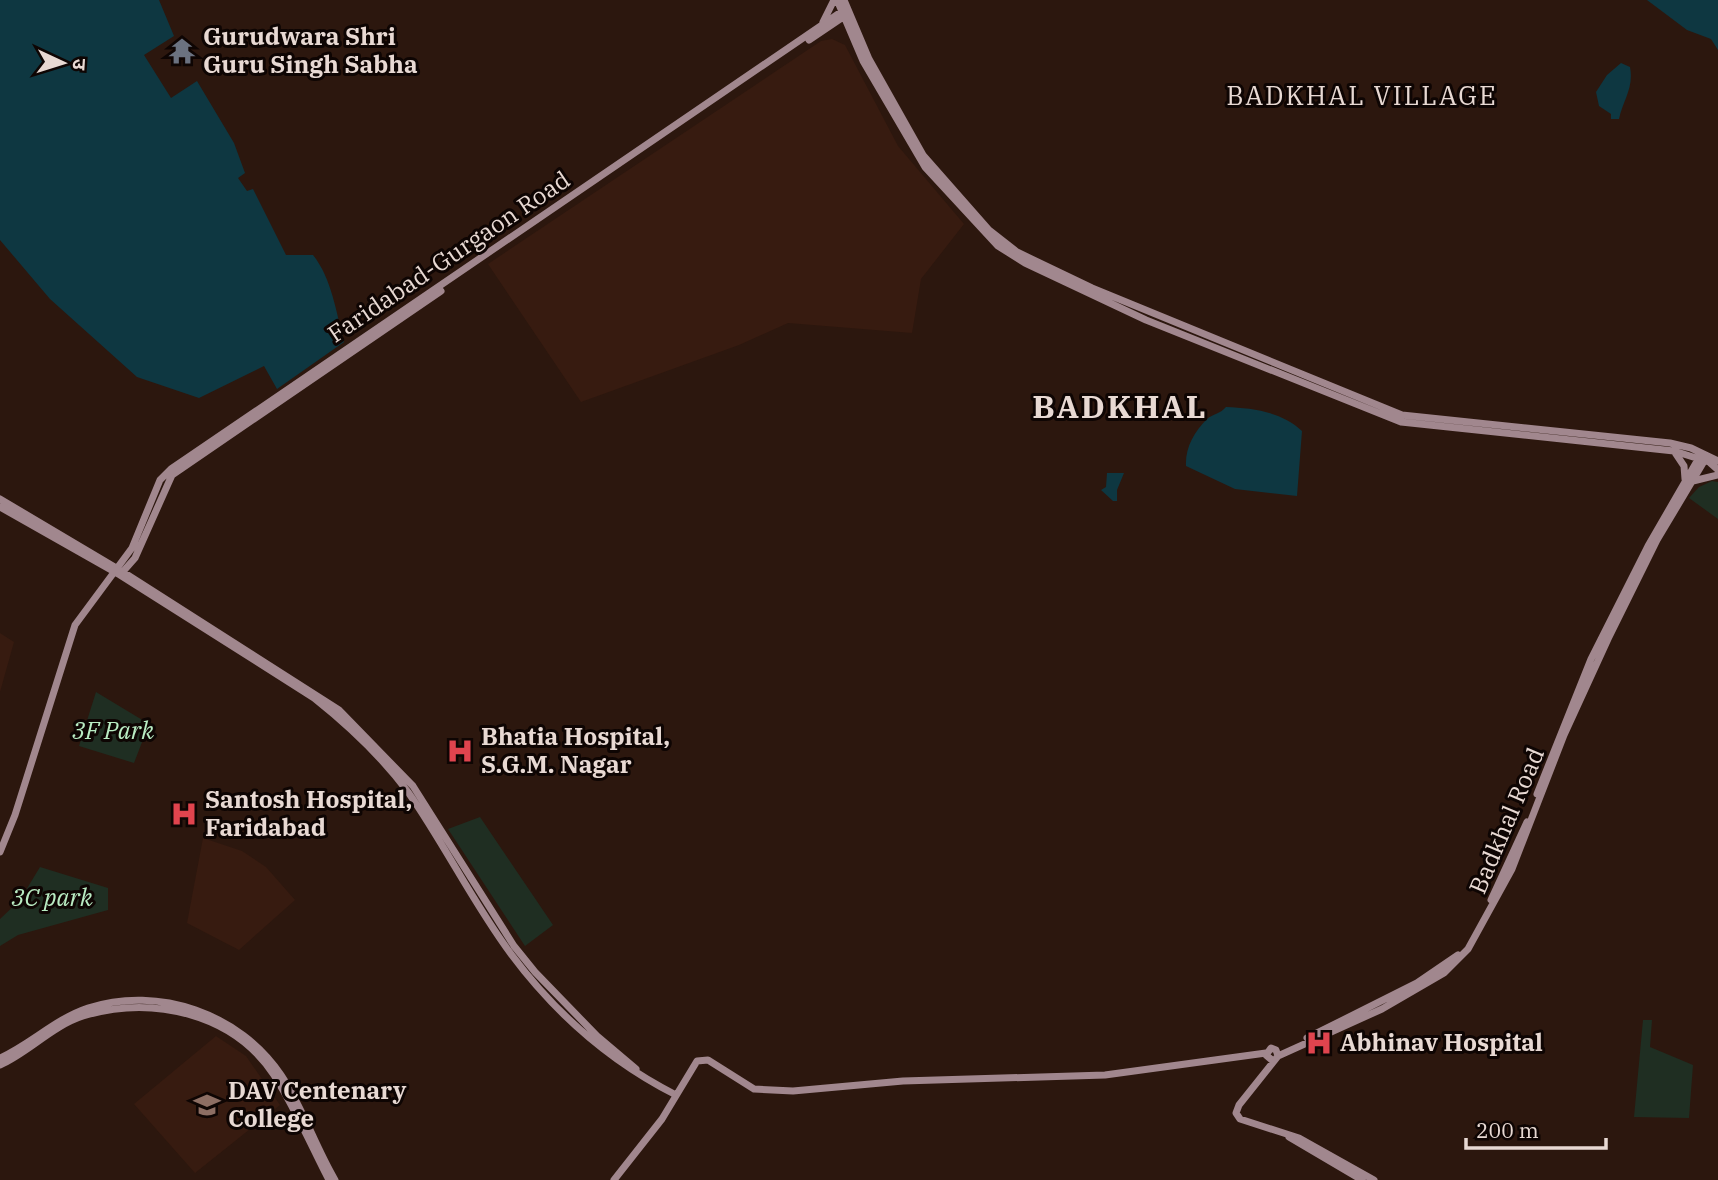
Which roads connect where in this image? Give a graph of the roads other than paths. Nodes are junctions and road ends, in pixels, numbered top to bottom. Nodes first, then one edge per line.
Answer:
1 (836, 0) edge
2 (845, 10) edge
3 (823, 27) junction
4 (853, 37) junction
5 (1615, 440) junction
6 (1674, 451) junction
7 (1703, 456) junction
8 (1718, 461) edge
9 (1718, 470) edge
10 (1718, 475) edge
11 (1693, 481) junction
12 (1684, 483) junction
13 (0, 499) edge
14 (0, 508) edge
15 (119, 572) junction
16 (0, 852) edge
17 (1276, 1056) junction
18 (0, 1058) edge
19 (0, 1065) edge
20 (676, 1095) junction
21 (1289, 1136) junction
22 (646, 1143) junction
23 (329, 1180) edge
24 (335, 1180) edge
25 (614, 1180) edge
26 (620, 1180) edge
27 (1362, 1180) edge
28 (1374, 1180) edge

1 - 2 street
1 - 3 street
2 - 3 street, Faridabad-Gurgaon Road
2 - 4 street
2 - 5 street
3 - 4 street
3 - 15 street, Faridabad-Gurgaon Road
4 - 5 street
5 - 6 street
5 - 7 street
6 - 7 street
6 - 12 street
7 - 8 street
7 - 9 street
7 - 11 street, Badkhal Road
7 - 12 street, Badkhal Road
10 - 11 street
11 - 17 street, Badkhal Road
12 - 17 street, Badkhal Road
13 - 15 street
14 - 15 street
15 - 16 street, Faridabad-Gurgaon Road
15 - 20 street
17 - 20 street
17 - 21 street
18 - 24 street
19 - 23 street
20 - 22 street
21 - 27 street
21 - 28 street
22 - 25 street
22 - 26 street

